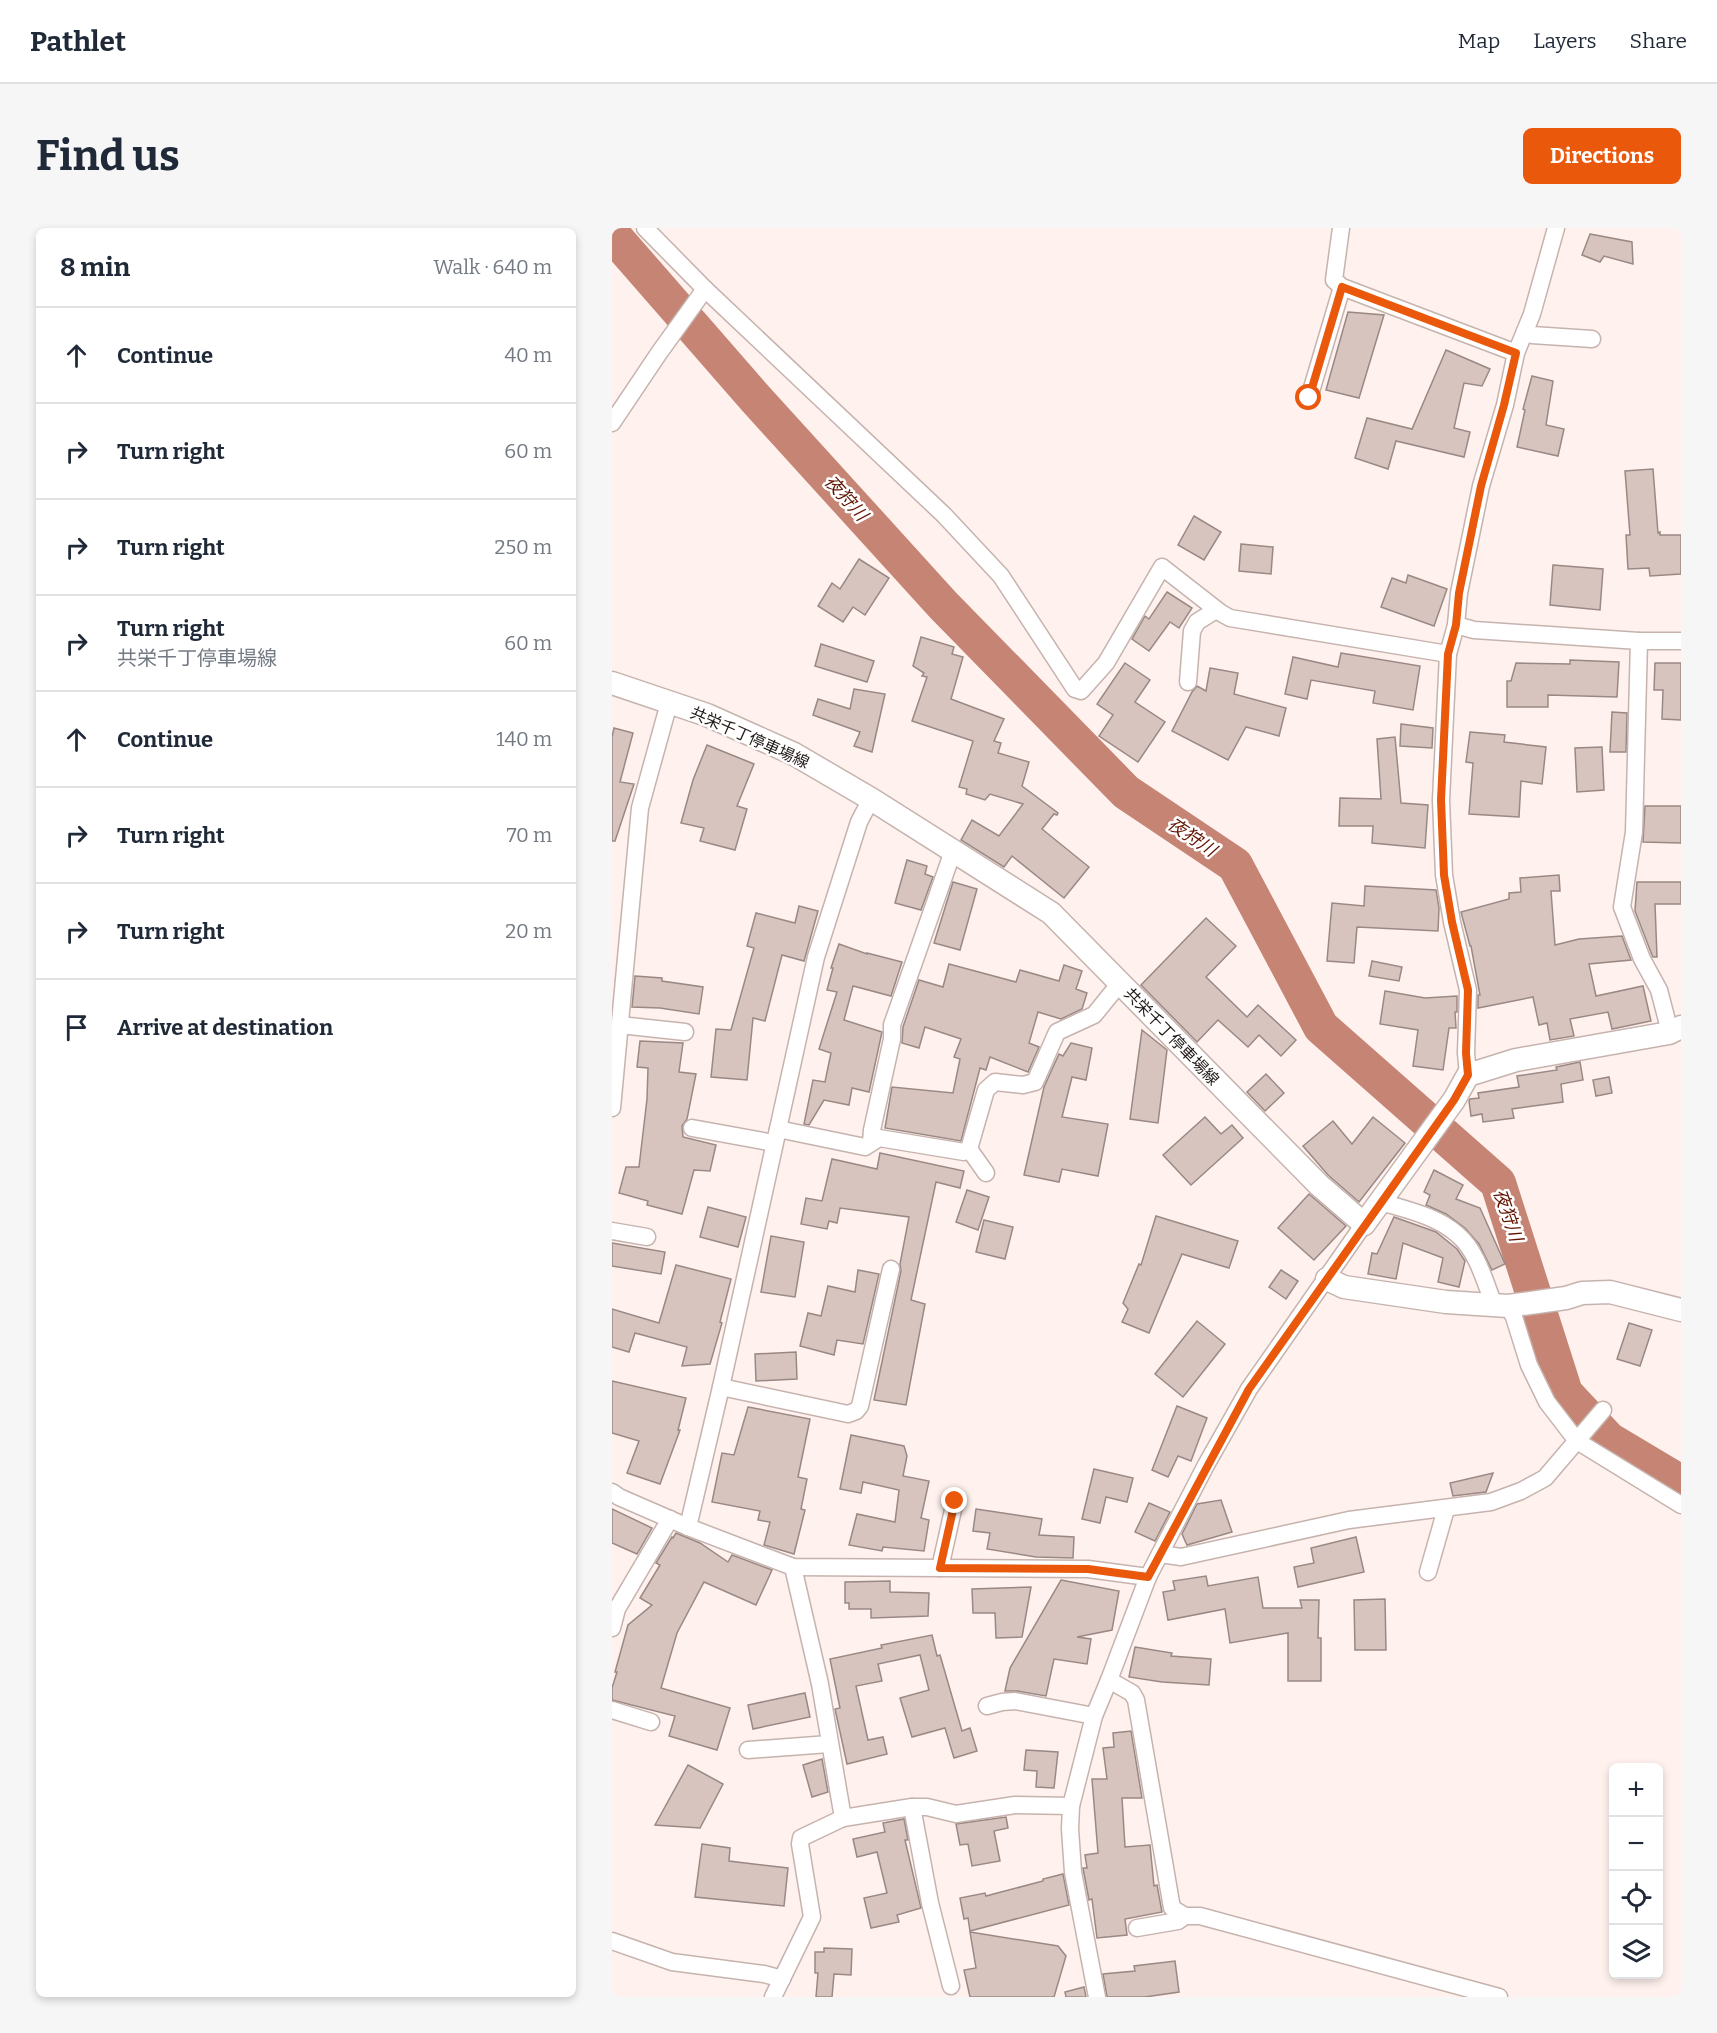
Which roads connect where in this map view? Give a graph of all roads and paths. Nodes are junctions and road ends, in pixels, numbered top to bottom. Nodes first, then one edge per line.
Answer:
1 (645, 228) edge
2 (1341, 228) edge
3 (1556, 228) edge
4 (1342, 287) junction
5 (704, 292) junction
6 (1525, 332) junction
7 (1592, 339) dead end
8 (1516, 353) junction
9 (1309, 398) dead end
10 (612, 423) edge
11 (1216, 610) junction
12 (1456, 625) junction
13 (1639, 641) junction
14 (1681, 641) edge
15 (1448, 654) junction
16 (1188, 682) dead end
17 (612, 683) edge
18 (669, 703) junction
19 (871, 799) junction
20 (953, 851) junction
21 (1120, 983) junction
22 (620, 1025) junction
23 (1676, 1029) edge
24 (685, 1032) dead end
25 (1468, 1075) junction
26 (612, 1108) edge
27 (692, 1128) dead end
28 (776, 1136) junction
29 (872, 1142) junction
30 (969, 1149) junction
31 (986, 1173) dead end
32 (1381, 1202) junction
33 (1364, 1224) junction
34 (612, 1231) edge
35 (647, 1238) dead end
36 (891, 1269) dead end
37 (1327, 1279) junction
38 (1505, 1306) junction
39 (1681, 1310) edge
40 (721, 1388) junction
41 (1601, 1412) dead end
42 (1579, 1439) junction
43 (612, 1492) edge
44 (955, 1501) dead end
45 (1681, 1505) edge
46 (1446, 1509) junction
47 (670, 1519) junction
48 (688, 1527) junction
49 (1160, 1554) junction
50 (793, 1567) junction
51 (940, 1568) junction
52 (1428, 1572) dead end
53 (1148, 1577) junction
54 (612, 1628) edge
55 (1109, 1680) junction
56 (987, 1706) dead end
57 (612, 1710) edge
58 (1094, 1716) junction
59 (651, 1722) dead end
60 (829, 1744) junction
61 (747, 1750) dead end
62 (1071, 1806) junction
63 (912, 1807) junction
64 (843, 1818) junction
65 (1185, 1916) junction
66 (1137, 1928) dead end
67 (612, 1941) edge
68 (782, 1978) junction
69 (951, 1986) dead end
70 (773, 1997) edge
71 (1097, 1997) edge
72 (1499, 1997) edge

1 - 5 street
2 - 4 street
3 - 6 street
4 - 8 street
4 - 9 street
5 - 10 street
5 - 11 street
6 - 7 street
6 - 8 street
8 - 12 street
11 - 15 street
11 - 16 street
12 - 13 street
12 - 15 street
13 - 14 street
13 - 23 street
15 - 25 street
17 - 18 main road, 共栄千丁停車場線
18 - 19 main road, 共栄千丁停車場線
18 - 22 street
19 - 20 main road, 共栄千丁停車場線
19 - 28 street
20 - 21 main road, 共栄千丁停車場線
20 - 29 street
21 - 30 street
21 - 33 main road, 共栄千丁停車場線
22 - 24 street
22 - 26 street
23 - 25 main road
25 - 32 main road
27 - 28 street
28 - 29 street
28 - 40 street
29 - 30 street
30 - 31 street
32 - 33 main road
32 - 38 street
33 - 37 street
34 - 35 street
36 - 40 street
37 - 38 main road
37 - 49 street
38 - 39 main road
38 - 42 street
40 - 48 street
41 - 42 street
42 - 45 street
42 - 46 street
43 - 47 street
44 - 51 street
46 - 49 street
46 - 52 street
47 - 48 street
47 - 54 street
48 - 50 street
49 - 53 street
50 - 51 street
50 - 60 street
51 - 53 street
53 - 55 street
55 - 58 street
55 - 65 street
56 - 58 street
57 - 59 street
58 - 62 street
60 - 61 street
60 - 64 street
62 - 63 street
62 - 71 street
63 - 64 street
63 - 69 street
64 - 68 street
65 - 66 street
65 - 72 street
67 - 68 street
68 - 70 street

